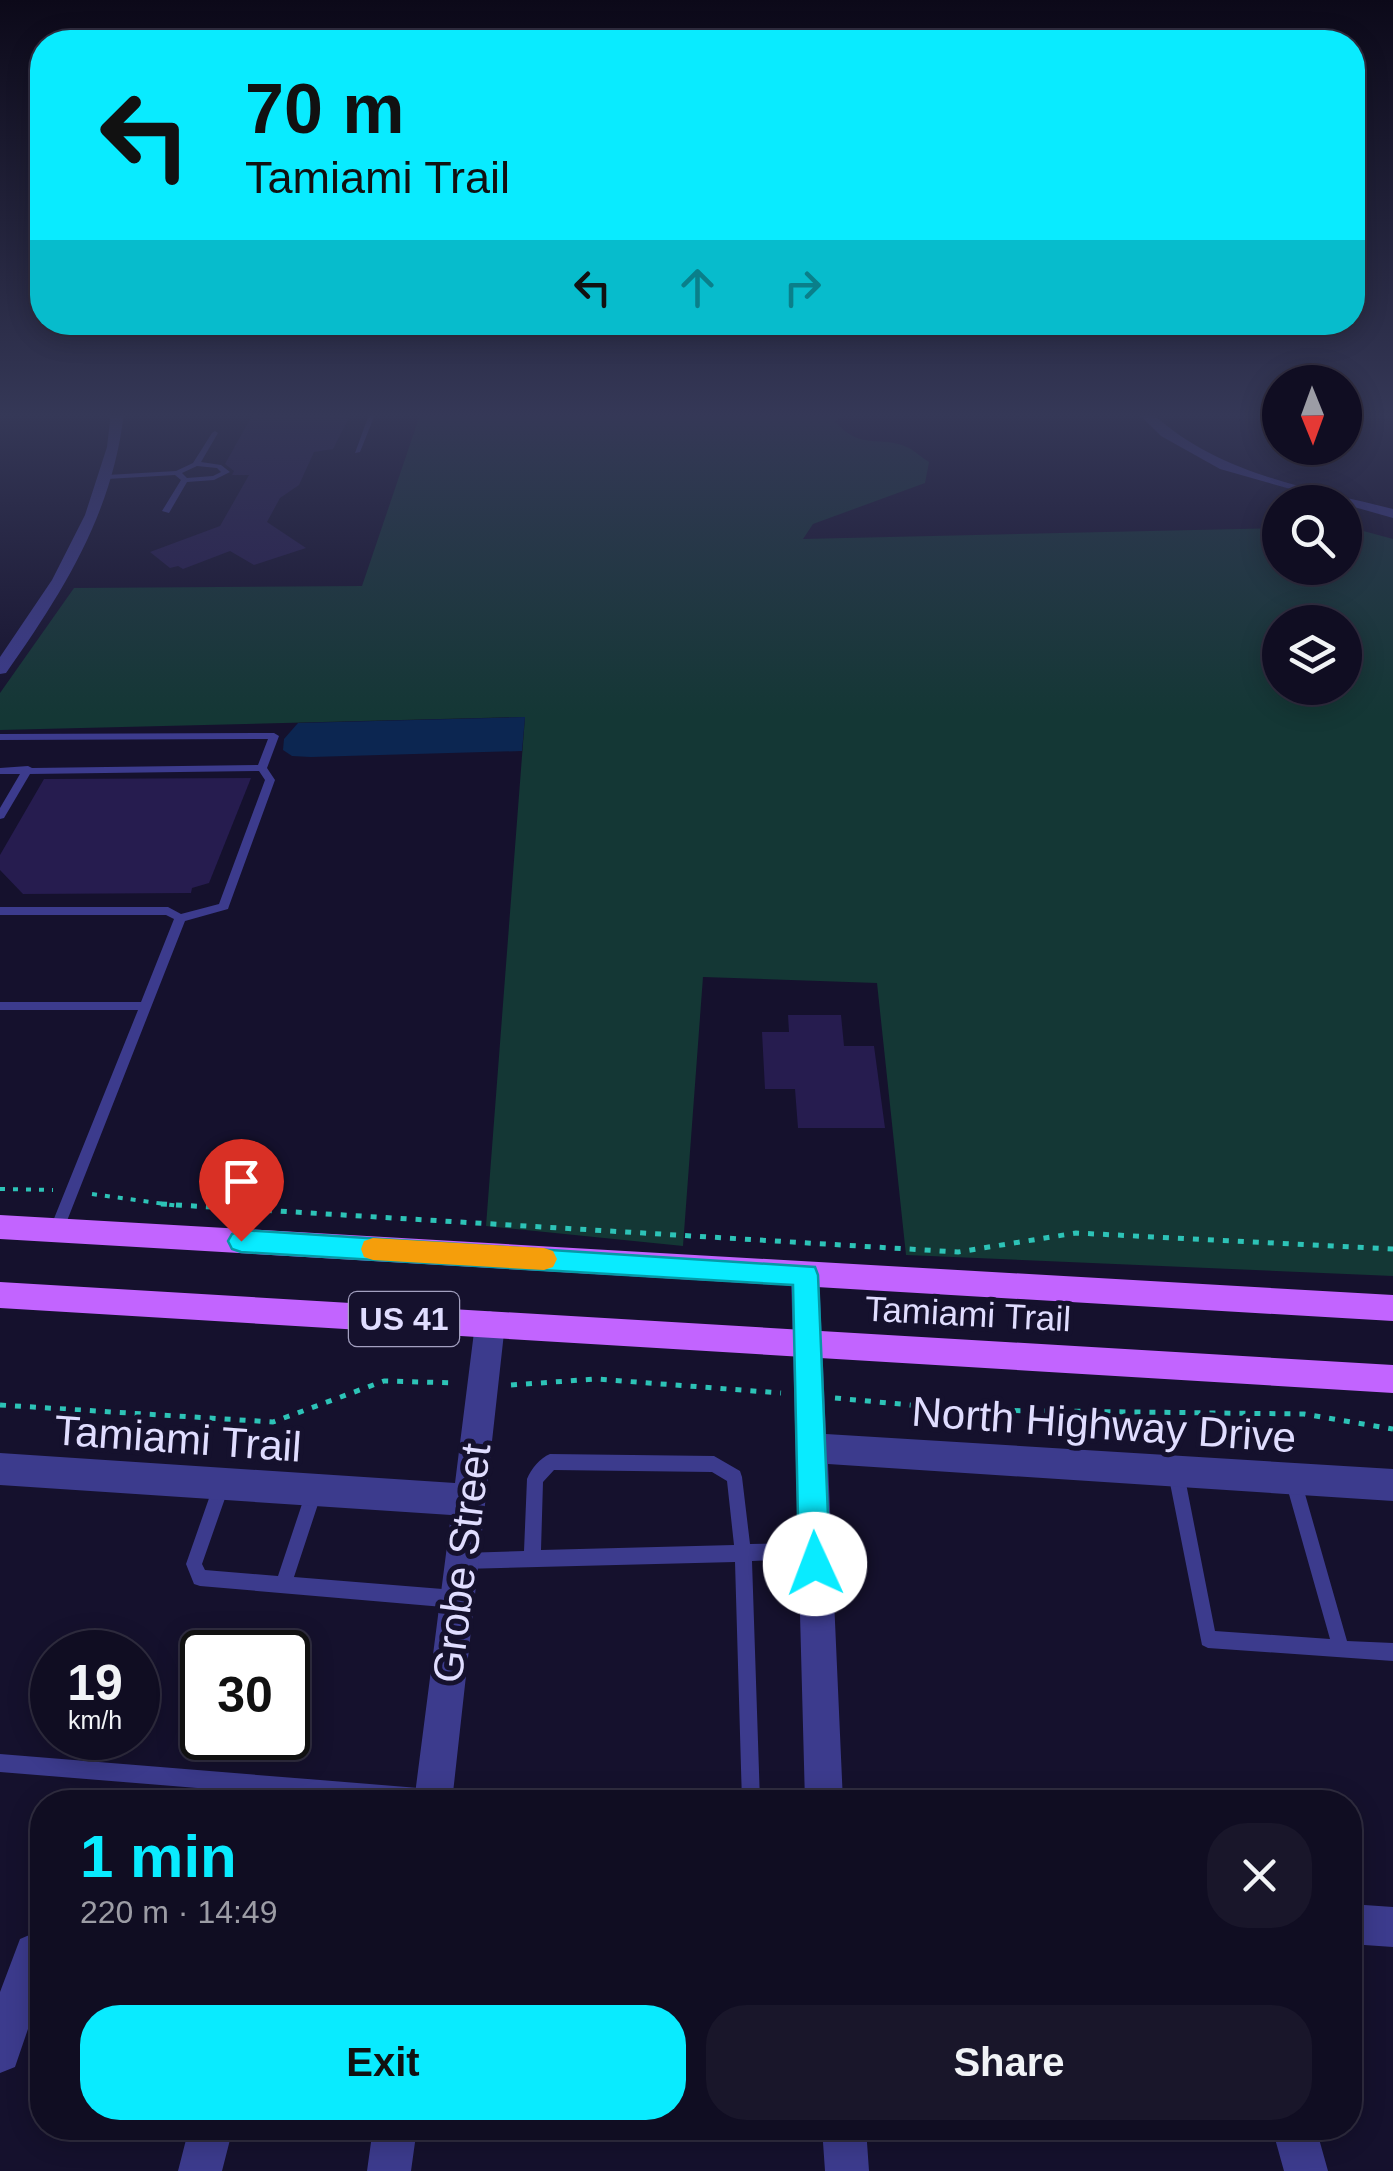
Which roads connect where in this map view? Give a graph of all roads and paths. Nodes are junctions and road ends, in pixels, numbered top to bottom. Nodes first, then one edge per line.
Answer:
1 (91, 513) edge
2 (1362, 516) edge
3 (1393, 525) edge
4 (0, 669) edge
5 (0, 737) edge
6 (262, 768) junction
7 (28, 769) junction
8 (0, 771) edge
9 (0, 816) edge
10 (0, 911) edge
11 (180, 918) junction
12 (0, 1006) edge
13 (146, 1006) junction
14 (0, 1189) edge
15 (73, 1191) junction
16 (0, 1227) edge
17 (56, 1230) junction
18 (1393, 1249) edge
19 (806, 1275) junction
20 (0, 1296) edge
21 (1393, 1308) edge
22 (490, 1324) junction
23 (807, 1344) junction
24 (1393, 1379) edge
25 (483, 1384) junction
26 (809, 1396) junction
27 (0, 1405) edge
28 (1393, 1429) edge
29 (810, 1448) junction
30 (0, 1469) edge
31 (1176, 1472) junction
32 (1292, 1479) junction
33 (222, 1484) junction
34 (1393, 1485) edge
35 (314, 1490) junction
36 (469, 1500) junction
37 (814, 1551) junction
38 (743, 1553) junction
39 (532, 1559) junction
40 (460, 1562) junction
41 (283, 1585) junction
42 (455, 1599) junction
43 (1340, 1649) junction
44 (1393, 1652) edge
45 (0, 1763) edge
46 (317, 1790) edge
47 (435, 1790) edge
48 (751, 1790) edge
49 (824, 1790) edge
50 (1362, 1925) edge
51 (1393, 1927) edge
52 (30, 1965) edge
53 (0, 2052) edge
54 (208, 2140) edge
55 (393, 2140) edge
56 (845, 2140) edge
57 (1297, 2140) edge
58 (200, 2171) edge
59 (389, 2171) edge
60 (847, 2171) edge
61 (1306, 2171) edge

1 - 4 street
2 - 3 street
5 - 6 lane
6 - 7 lane
6 - 11 lane
7 - 8 lane
7 - 9 lane
10 - 11 lane
11 - 13 lane
12 - 13 lane
13 - 15 lane
14 - 15 path
15 - 17 lane
15 - 18 path
16 - 17 main road, Tamiami Trail / US 41
17 - 19 main road, Tamiami Trail / US 41
19 - 21 main road, Tamiami Trail / US 41
19 - 23 street
20 - 22 main road, Tamiami Trail / US 41
22 - 23 main road, Tamiami Trail / US 41
22 - 25 street, Grobe Street
23 - 24 main road, Tamiami Trail / US 41
23 - 26 street
25 - 26 path
25 - 27 path
25 - 36 street, Grobe Street
26 - 28 path
26 - 29 street
29 - 31 street, North Highway Drive
29 - 37 street
30 - 33 street, Tamiami Trail
31 - 32 street, North Highway Drive
31 - 43 lane
32 - 34 street, North Highway Drive
32 - 43 lane
33 - 35 street, Tamiami Trail
33 - 41 lane
35 - 36 street, Tamiami Trail
35 - 41 lane
36 - 40 street, Grobe Street
37 - 38 lane
37 - 49 street
38 - 39 lane
38 - 39 lane
38 - 48 lane
39 - 40 lane
40 - 42 street, Grobe Street
41 - 42 lane
42 - 47 street, Grobe Street
43 - 44 lane
45 - 46 lane
50 - 51 street
52 - 53 street
54 - 58 street
55 - 59 street
56 - 60 street
57 - 61 street

